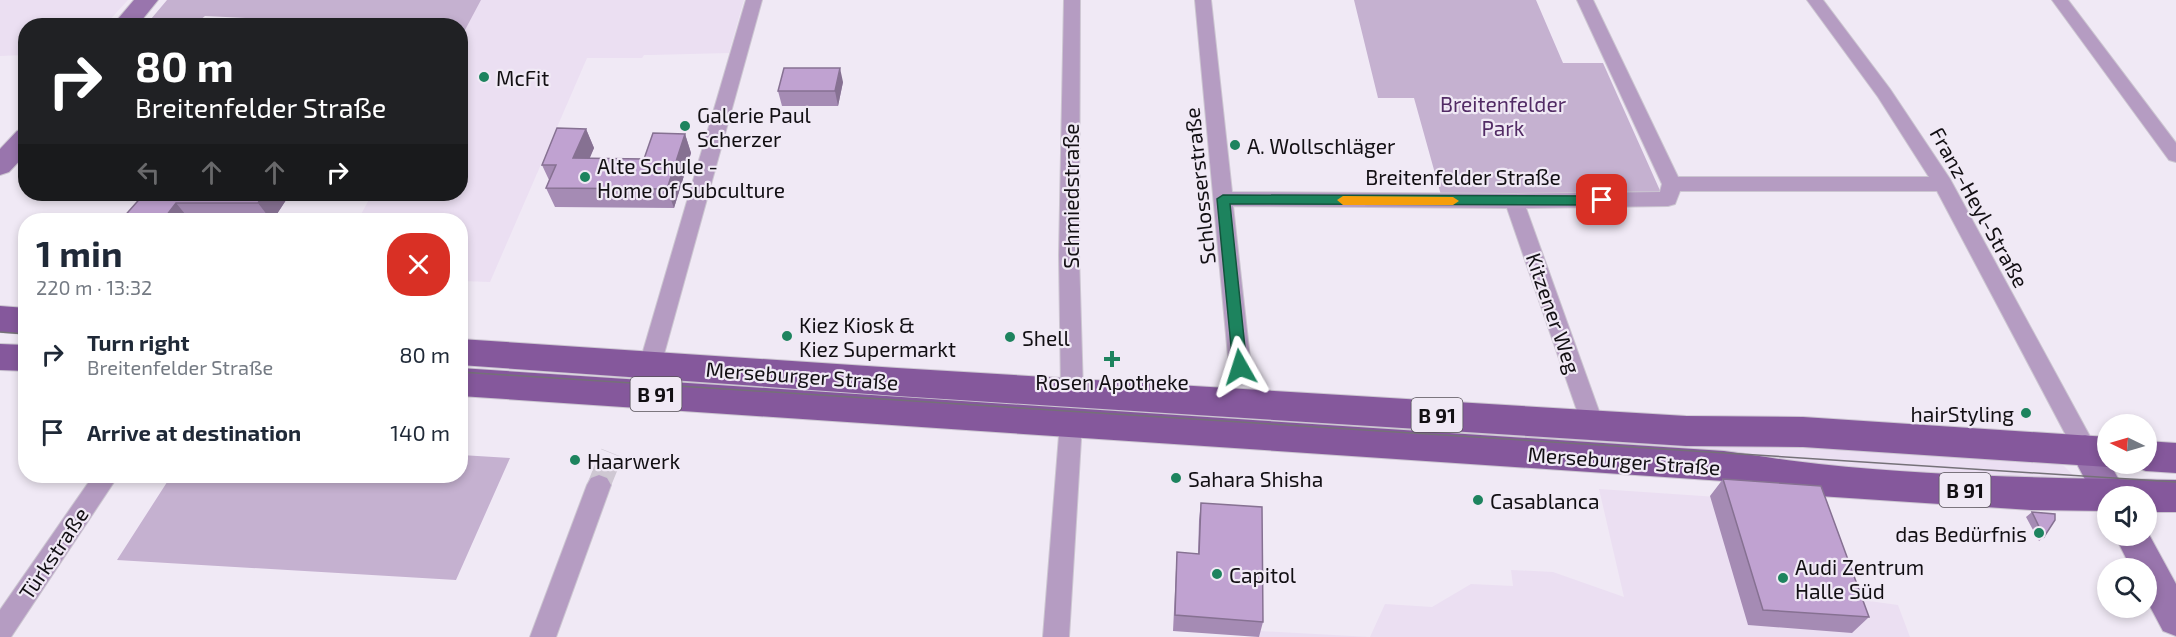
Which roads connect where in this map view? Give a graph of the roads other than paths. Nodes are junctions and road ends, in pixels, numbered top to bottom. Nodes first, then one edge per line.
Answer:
1 (146, 0) edge
2 (754, 0) edge
3 (1072, 0) edge
4 (1203, 0) edge
5 (1585, 0) edge
6 (1815, 0) edge
7 (2060, 0) edge
8 (131, 18) edge
9 (18, 146) edge
10 (2176, 156) edge
11 (0, 166) edge
12 (1672, 184) junction
13 (1942, 184) junction
14 (1223, 199) junction
15 (1514, 201) junction
16 (0, 319) edge
17 (18, 320) edge
18 (468, 353) edge
19 (0, 357) edge
20 (18, 358) edge
21 (650, 365) junction
22 (1240, 367) dead end
23 (468, 382) edge
24 (1071, 408) junction
25 (1593, 425) junction
26 (2096, 451) edge
27 (2157, 457) edge
28 (2176, 458) edge
29 (101, 483) edge
30 (599, 485) tunnel mouth
31 (2107, 486) edge
32 (2097, 496) edge
33 (2157, 496) edge
34 (2176, 496) edge
35 (2137, 546) edge
36 (2176, 619) edge
37 (0, 631) edge
38 (543, 637) edge
39 (1056, 637) edge

1 - 8 street
2 - 21 street
3 - 24 street, Schmiedstraße
4 - 14 street, Schlosserstraße
5 - 12 street
6 - 13 street, Franz-Heyl-Straße
7 - 10 street
9 - 11 street
12 - 13 street
12 - 15 street, Breitenfelder Straße
13 - 26 street, Franz-Heyl-Straße
14 - 15 street, Breitenfelder Straße
14 - 22 street, Schlosserstraße
15 - 25 street, Kitzener Weg
16 - 17 main road
18 - 21 main road, Merseburger Straße / B 91
19 - 20 main road
21 - 24 main road, Merseburger Straße / B 91
23 - 24 main road, Merseburger Straße / B 91
24 - 25 main road, Merseburger Straße / B 91
24 - 32 main road, Merseburger Straße / B 91
24 - 39 street, Schmiedstraße
25 - 26 main road, Merseburger Straße / B 91
26 - 31 street
27 - 28 main road
29 - 37 street, Türkstraße
30 - 38 street
33 - 34 main road, Merseburger Straße / B 91
35 - 36 street

